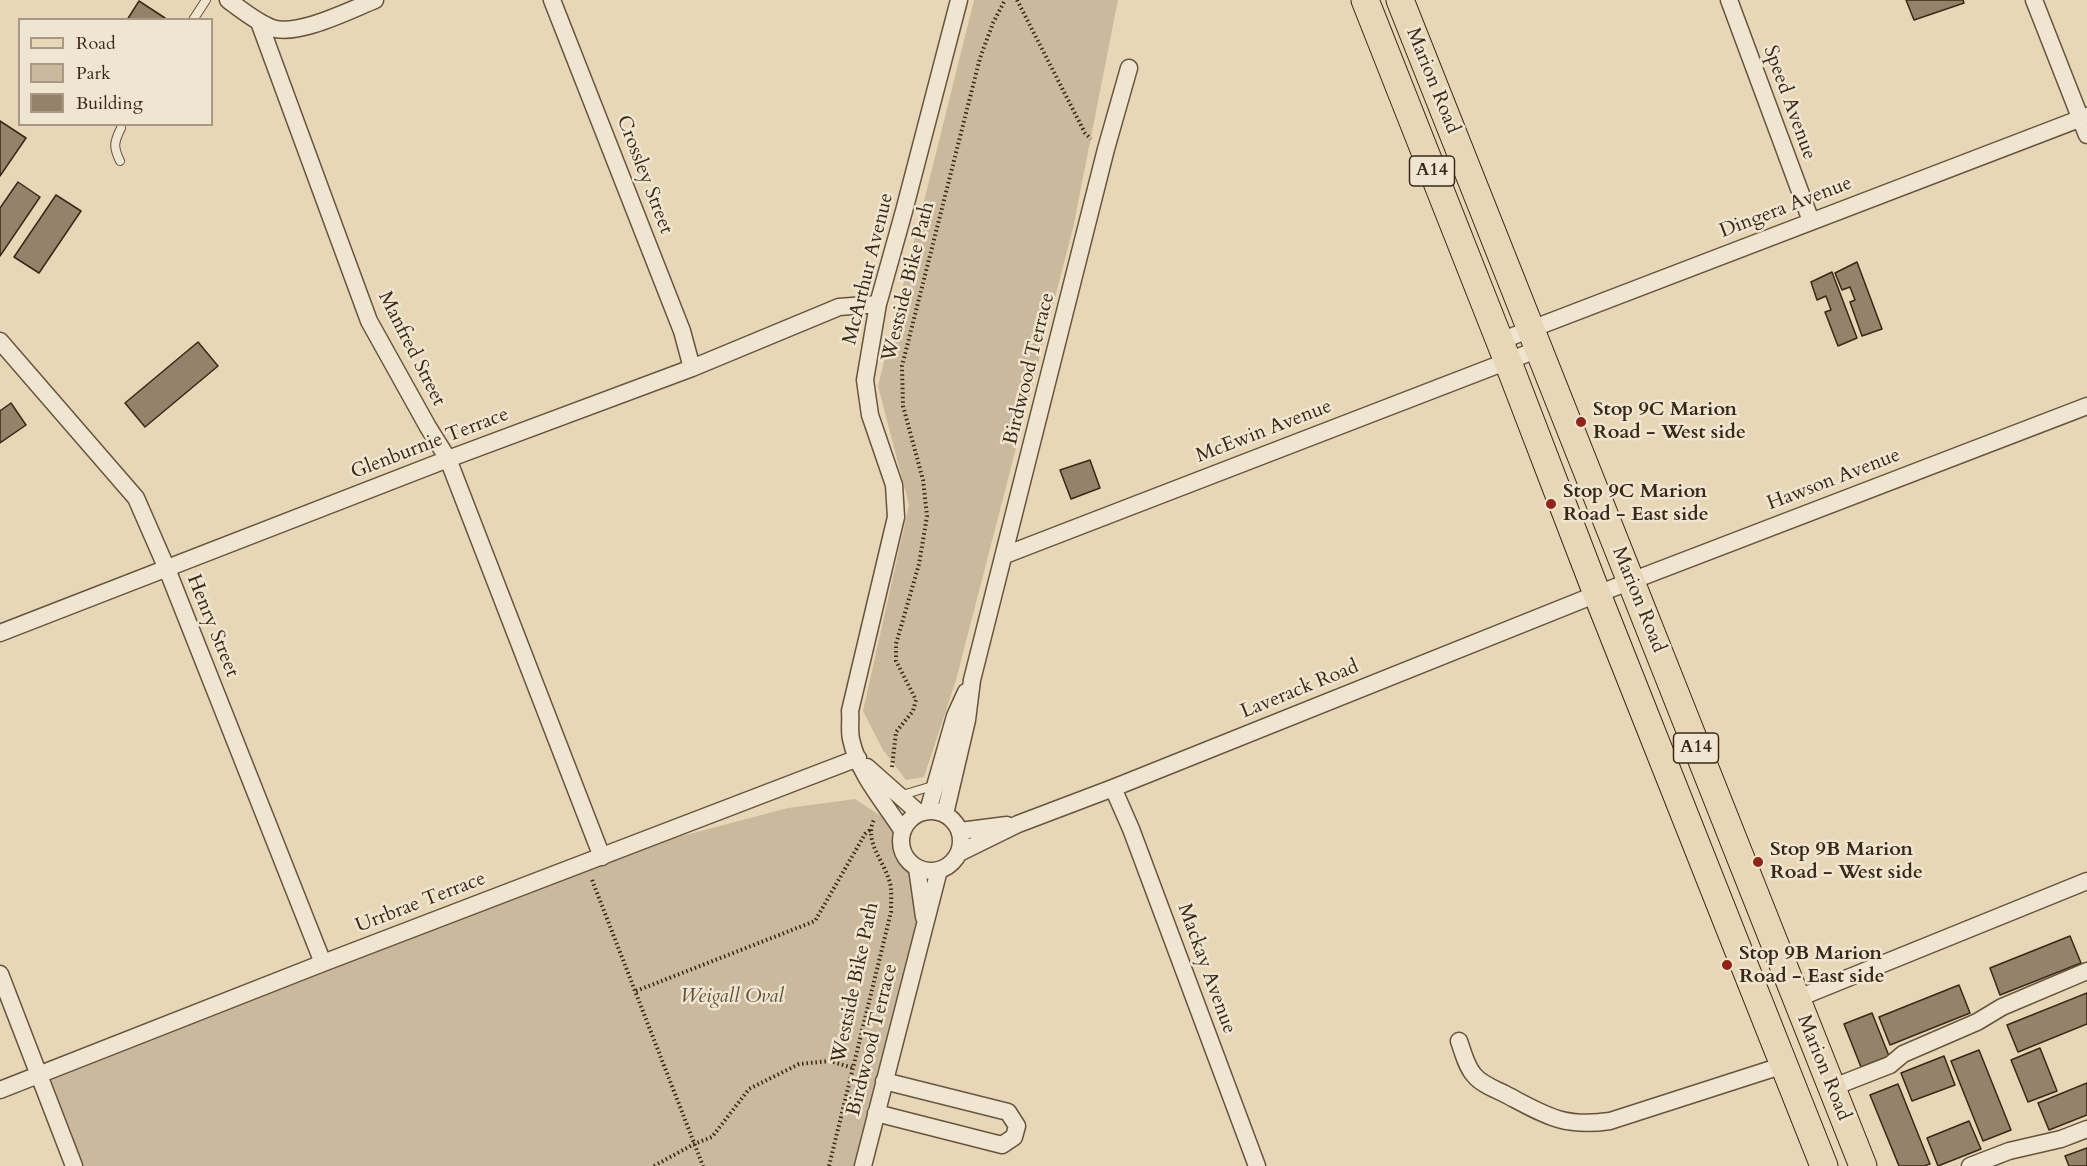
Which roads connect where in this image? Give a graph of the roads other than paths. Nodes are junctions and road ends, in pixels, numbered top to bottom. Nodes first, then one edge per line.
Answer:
1 (207, 0) edge
2 (228, 0) edge
3 (375, 0) edge
4 (552, 0) edge
5 (958, 0) edge
6 (1365, 0) edge
7 (1400, 0) edge
8 (1729, 0) edge
9 (2034, 0) edge
10 (352, 4) edge
11 (194, 18) edge
12 (260, 22) junction
13 (1129, 68) dead end
14 (2084, 118) edge
15 (120, 126) edge
16 (2087, 135) edge
17 (120, 161) dead end
18 (1810, 221) junction
19 (878, 304) junction
20 (1535, 339) junction
21 (0, 341) edge
22 (1504, 351) junction
23 (692, 368) junction
24 (2087, 406) edge
25 (448, 459) junction
26 (1005, 555) junction
27 (167, 569) junction
28 (1630, 581) junction
29 (1597, 594) junction
30 (0, 633) edge
31 (972, 681) junction
32 (858, 758) junction
33 (936, 785) junction
34 (1113, 788) junction
35 (899, 796) junction
36 (923, 812) junction
37 (945, 814) junction
38 (1018, 824) junction
39 (902, 830) junction
40 (960, 831) junction
41 (959, 853) junction
42 (602, 857) junction
43 (917, 868) junction
44 (939, 870) junction
45 (2087, 881) edge
46 (925, 924) junction
47 (322, 963) junction
48 (2087, 971) edge
49 (0, 974) edge
50 (1786, 974) junction
51 (1796, 999) junction
52 (1762, 1010) junction
53 (1459, 1041) dead end
54 (1784, 1065) junction
55 (39, 1075) junction
56 (884, 1081) junction
57 (1831, 1088) junction
58 (0, 1090) edge
59 (876, 1113) junction
60 (2087, 1128) edge
61 (74, 1166) edge
62 (862, 1166) edge
63 (1257, 1166) edge
64 (1824, 1166) edge
65 (1863, 1166) edge
66 (1970, 1166) edge

1 - 11 lane
2 - 12 street
3 - 10 street
4 - 23 street, Crossley Street
5 - 19 street, McArthur Avenue
6 - 22 main road, Marion Road / A14
7 - 20 main road, Marion Road / A14
8 - 18 street, Speed Avenue
9 - 14 street
10 - 12 street
12 - 25 street, Manfred Street
13 - 26 street, Birdwood Terrace
14 - 16 street
14 - 18 street, Dingera Avenue
15 - 17 lane
18 - 20 street, Dingera Avenue
19 - 23 street, Glenburnie Terrace
19 - 32 street, McArthur Avenue
20 - 22 street, McEwin Avenue
20 - 28 main road, Marion Road / A14
21 - 27 street, Henry Street
22 - 26 street, McEwin Avenue
22 - 29 main road, Marion Road / A14
23 - 25 street, Glenburnie Terrace
24 - 28 street, Hawson Avenue
25 - 27 street, Glenburnie Terrace
25 - 42 street, Manfred Street
26 - 31 street, Birdwood Terrace
27 - 30 street, Glenburnie Terrace
27 - 47 street, Henry Street
28 - 29 street, Hawson Avenue
28 - 50 main road, Marion Road / A14
29 - 34 street, Laverack Road
29 - 52 main road, Marion Road / A14
31 - 33 street, Birdwood Terrace
31 - 37 street, Birdwood Terrace
32 - 35 street
32 - 39 street, McArthur Avenue
32 - 42 street, Urrbrae Terrace
33 - 35 lane
33 - 36 street, Birdwood Terrace
34 - 38 street, Laverack Road
34 - 63 street, Mackay Avenue
35 - 36 street
36 - 37 street
36 - 39 street
37 - 40 street
38 - 40 street, Laverack Road
38 - 41 street, Laverack Road
39 - 43 street
40 - 41 street
41 - 44 street
42 - 47 street, Urrbrae Terrace
43 - 44 street
43 - 46 street, Birdwood Terrace
44 - 46 street, Birdwood Terrace
45 - 51 street
46 - 56 street, Birdwood Terrace
47 - 55 street, Urrbrae Terrace
48 - 57 street
49 - 55 street
50 - 51 main road, Marion Road / A14
50 - 52 main road
51 - 57 main road, Marion Road / A14
52 - 54 main road, Marion Road / A14
53 - 54 street
54 - 64 main road, Marion Road / A14
55 - 58 street, Urrbrae Terrace
55 - 61 street
56 - 59 street, Birdwood Terrace
56 - 59 street
57 - 65 main road, Marion Road / A14
59 - 62 street, Birdwood Terrace
60 - 66 street

